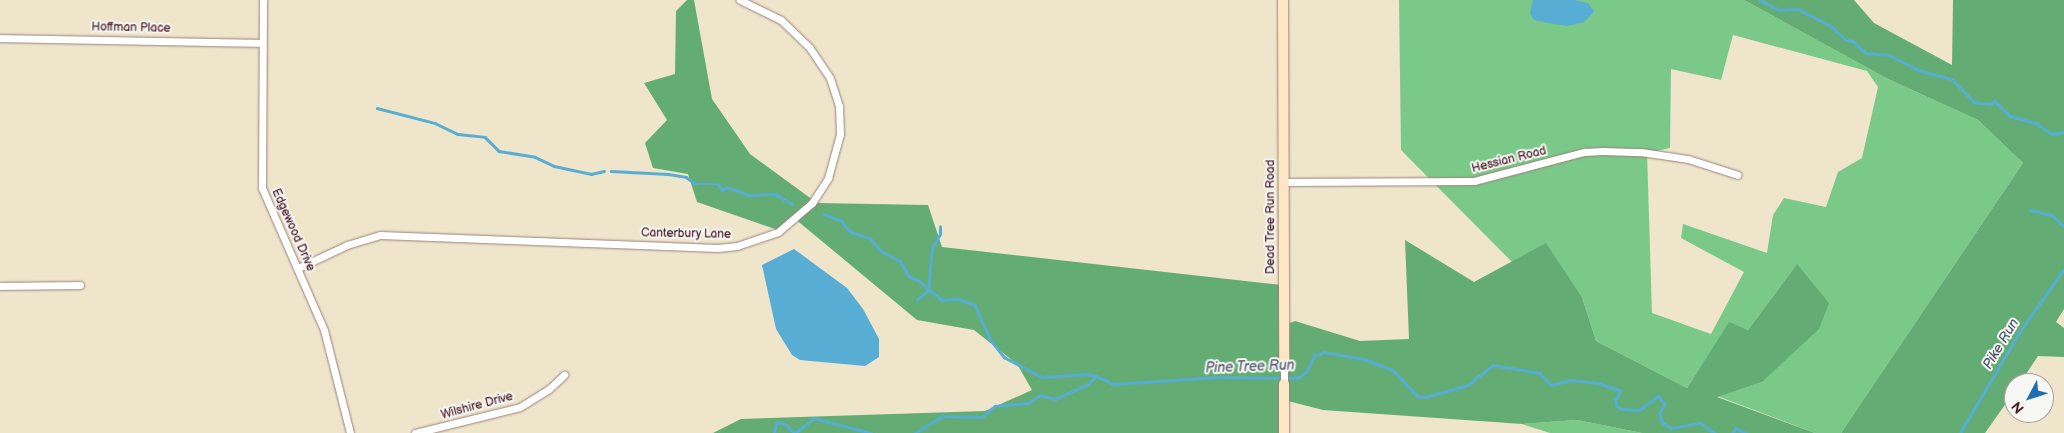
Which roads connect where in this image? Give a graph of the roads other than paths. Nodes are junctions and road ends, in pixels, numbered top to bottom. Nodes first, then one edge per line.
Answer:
1 (263, 0) edge
2 (740, 0) edge
3 (1283, 0) edge
4 (0, 38) edge
5 (262, 43) junction
6 (1738, 175) dead end
7 (1283, 182) junction
8 (298, 268) junction
9 (80, 285) dead end
10 (0, 286) edge
11 (1284, 364) joint
12 (564, 375) dead end
13 (1284, 384) joint
14 (350, 433) edge
15 (415, 433) edge
16 (1284, 433) edge

1 - 5 street, Edgewood Drive
2 - 8 street, Canterbury Lane
3 - 7 street, Dead Tree Run Road
4 - 5 street, Hoffman Place
5 - 8 street, Edgewood Drive
6 - 7 street, Hessian Road
7 - 11 street, Dead Tree Run Road
8 - 14 street, Edgewood Drive
9 - 10 street
11 - 13 street, Dead Tree Run Road
12 - 15 street, Wilshire Drive
13 - 16 street, Dead Tree Run Road

